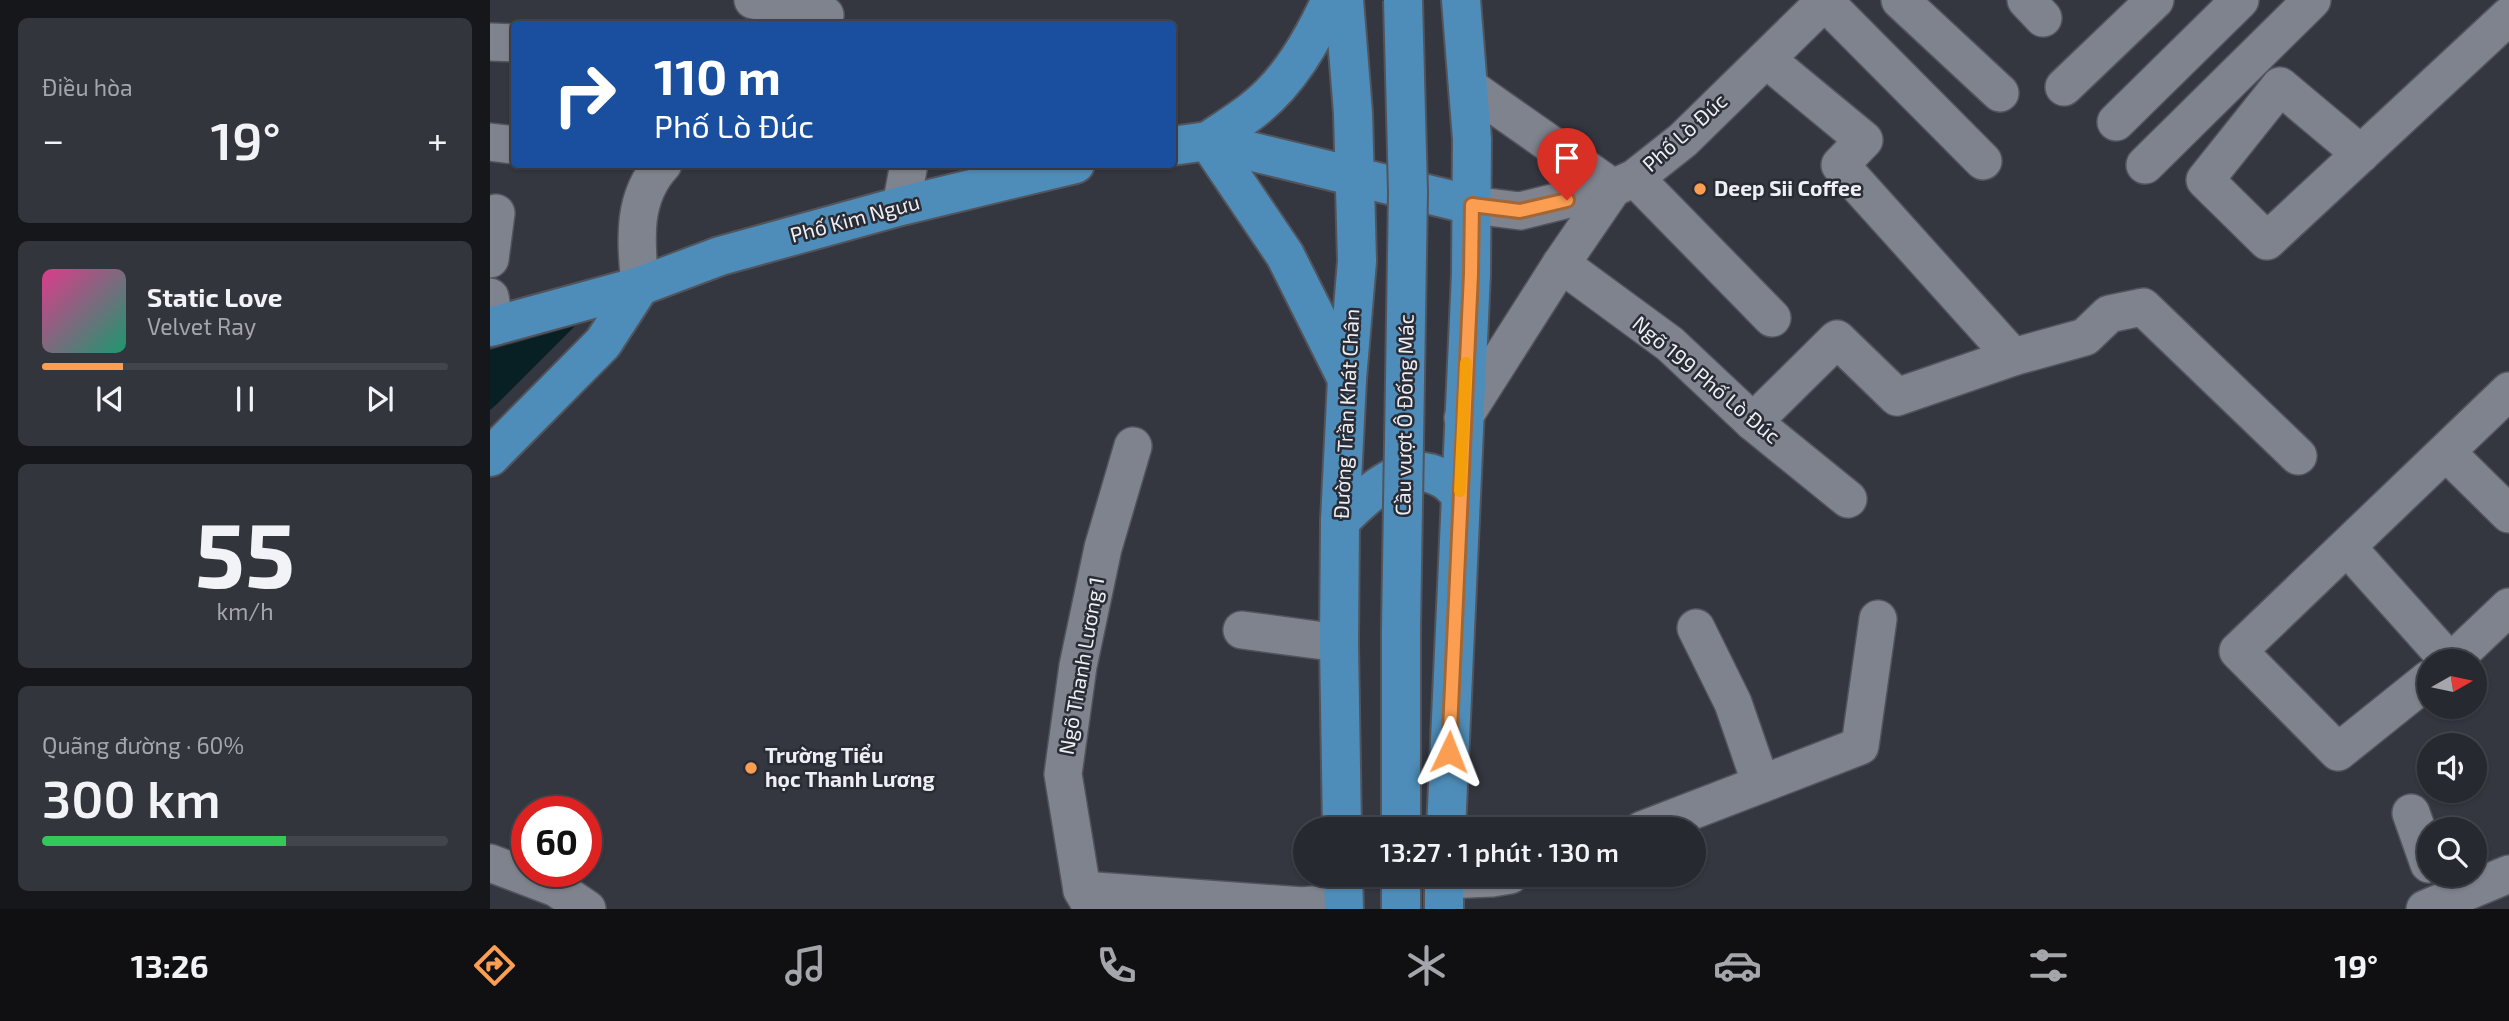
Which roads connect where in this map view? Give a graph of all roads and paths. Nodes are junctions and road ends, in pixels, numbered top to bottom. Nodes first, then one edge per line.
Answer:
1 (754, 0) edge
2 (1331, 0) edge
3 (1344, 0) edge
4 (1403, 0) edge
5 (1461, 0) edge
6 (1825, 0) edge
7 (1900, 0) edge
8 (2155, 0) edge
9 (2240, 0) edge
10 (2312, 0) edge
11 (826, 13) edge
12 (2509, 16) edge
13 (490, 42) edge
14 (511, 43) edge
15 (1766, 58) junction
16 (1469, 87) junction
17 (2064, 88) dead end
18 (2000, 93) dead end
19 (2116, 122) dead end
20 (490, 142) edge
21 (1190, 144) edge
22 (511, 145) edge
23 (2361, 155) dead end
24 (1983, 162) dead end
25 (2144, 165) dead end
26 (908, 168) edge
27 (1058, 168) edge
28 (647, 169) edge
29 (1356, 177) junction
30 (1624, 183) junction
31 (1472, 205) junction
32 (901, 206) junction
33 (496, 213) dead end
34 (490, 259) edge
35 (1561, 264) junction
36 (640, 286) junction
37 (492, 317) edge
38 (1772, 318) dead end
39 (2013, 357) junction
40 (1347, 379) junction
41 (2509, 391) edge
42 (1463, 418) junction
43 (1754, 422) junction
44 (1133, 446) dead end
45 (2446, 452) junction
46 (2298, 456) dead end
47 (490, 457) edge
48 (1460, 493) junction
49 (1848, 499) dead end
50 (2509, 514) edge
51 (1340, 521) junction
52 (2347, 547) junction
53 (2509, 607) edge
54 (1878, 619) dead end
55 (1696, 628) dead end
56 (1242, 631) dead end
57 (1339, 643) junction
58 (2439, 649) edge
59 (2465, 649) edge
60 (2417, 689) edge
61 (1761, 784) junction
62 (2410, 813) dead end
63 (1342, 817) edge
64 (1401, 817) edge
65 (1447, 817) edge
66 (1676, 817) edge
67 (2417, 832) edge
68 (490, 863) edge
69 (2509, 874) edge
70 (1401, 887) edge
71 (1343, 895) edge
72 (1088, 899) edge
73 (2437, 899) edge
74 (587, 909) edge
75 (1401, 909) edge

1 - 11 street
2 - 21 main road
3 - 29 main road, Đường Trần Khát Chân
4 - 64 main road, Cầu vượt Ô Đống Mác, bridge
5 - 16 main road
6 - 15 street, Phố Lò Đúc
6 - 24 street
7 - 18 street
8 - 17 street
9 - 19 street
10 - 25 street
12 - 23 street
13 - 14 street
15 - 30 street, Phố Lò Đúc
15 - 39 street
16 - 30 street
16 - 31 main road
20 - 22 street
21 - 29 main road
21 - 40 main road
26 - 32 street
27 - 32 main road, Phố Kim Ngưu
28 - 36 street
29 - 31 main road
29 - 40 main road, Đường Trần Khát Chân
30 - 31 street, Phố Lò Đúc
30 - 35 street
30 - 38 street
31 - 42 main road
32 - 36 main road, Phố Kim Ngưu
33 - 34 street
35 - 42 street
35 - 43 street, Ngõ 199 Phố Lò Đúc
36 - 37 main road, Phố Kim Ngưu
36 - 47 main road
39 - 43 street
39 - 46 street
40 - 51 main road, Đường Trần Khát Chân
41 - 45 street
42 - 48 main road
43 - 49 street, Ngõ 199 Phố Lò Đúc
44 - 72 street, Ngõ Thanh Lương 1
45 - 50 street
45 - 52 street
48 - 51 main road
48 - 65 main road
51 - 57 main road, Đường Trần Khát Chân
52 - 58 street
52 - 60 street
53 - 59 street
54 - 61 street
55 - 61 street
56 - 57 street
57 - 63 main road, Đường Trần Khát Chân
61 - 66 street
62 - 67 street
68 - 74 street
69 - 73 street
70 - 75 main road
71 - 72 street

